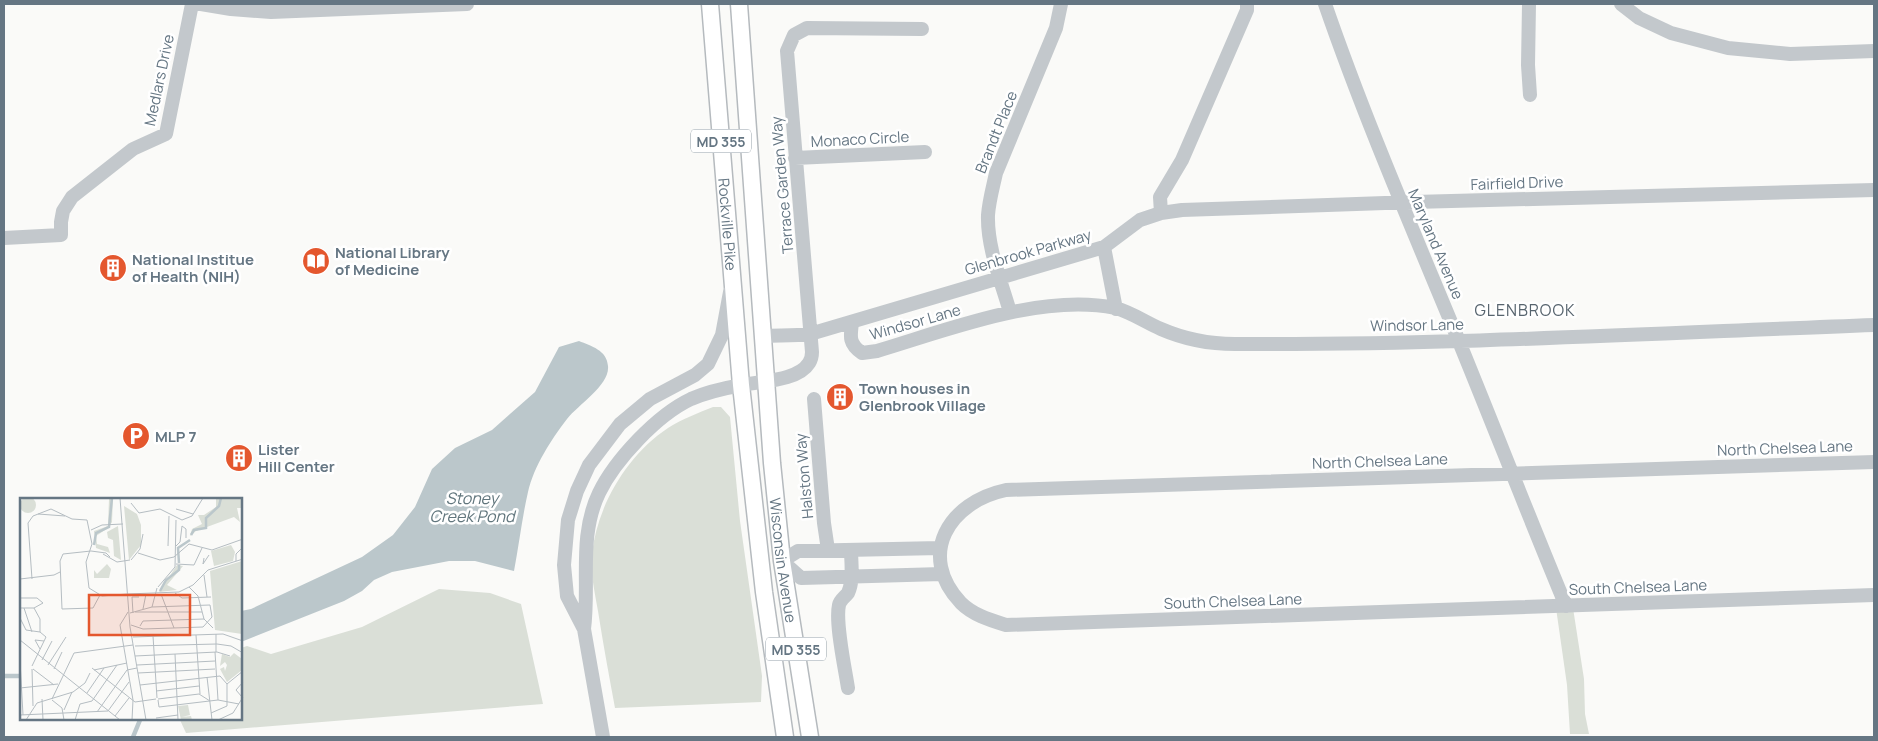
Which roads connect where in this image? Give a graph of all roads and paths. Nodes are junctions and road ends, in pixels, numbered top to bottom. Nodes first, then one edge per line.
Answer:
1 (192, 4) edge
2 (201, 4) edge
3 (467, 4) edge
4 (710, 4) edge
5 (739, 4) edge
6 (1061, 4) edge
7 (1247, 4) edge
8 (1325, 4) edge
9 (1529, 4) edge
10 (1621, 4) edge
11 (922, 29) dead end
12 (1874, 52) edge
13 (1530, 95) dead end
14 (925, 152) dead end
15 (796, 158) junction
16 (1874, 190) edge
17 (1401, 202) junction
18 (1161, 213) junction
19 (4, 238) edge
20 (1104, 246) junction
21 (1000, 277) junction
22 (733, 279) junction
23 (1116, 308) junction
24 (1010, 312) junction
25 (852, 323) junction
26 (1874, 325) edge
27 (810, 334) junction
28 (762, 336) junction
29 (1458, 340) junction
30 (765, 381) junction
31 (741, 385) junction
32 (814, 399) dead end
33 (1874, 462) edge
34 (1510, 472) junction
35 (940, 548) junction
36 (828, 550) junction
37 (851, 550) junction
38 (782, 562) junction
39 (761, 563) junction
40 (942, 574) junction
41 (851, 576) junction
42 (1874, 595) edge
43 (1566, 606) junction
44 (584, 629) junction
45 (848, 688) dead end
46 (603, 737) edge
47 (786, 737) edge
48 (810, 737) edge

1 - 19 street, Medlars Drive
2 - 3 street
4 - 22 main road, Rockville Pike / MD 355
5 - 28 main road, Rockville Pike / MD 355
6 - 21 street, Brandt Place
7 - 18 street
8 - 17 street, Maryland Avenue
9 - 13 street
10 - 12 street
11 - 15 street, Terrace Garden Way
14 - 15 street, Monaco Circle
15 - 27 street, Terrace Garden Way
16 - 17 street, Fairfield Drive
17 - 18 street, Fairfield Drive
17 - 29 street, Maryland Avenue
18 - 20 street, Glenbrook Parkway
20 - 21 street, Glenbrook Parkway
20 - 23 street
21 - 24 street
21 - 25 street, Glenbrook Parkway
22 - 31 main road, Rockville Pike / MD 355
22 - 44 street
23 - 24 street, Windsor Lane
23 - 29 street, Windsor Lane
24 - 25 street, Windsor Lane
25 - 27 street, Glenbrook Parkway
26 - 29 street, Windsor Lane
27 - 28 street, Glenbrook Parkway
27 - 30 street
28 - 30 main road, Rockville Pike / MD 355
29 - 34 street, Maryland Avenue
30 - 31 street
30 - 38 main road, Wisconsin Avenue / MD 355
31 - 39 main road, Wisconsin Avenue / MD 355
31 - 44 street
32 - 36 street, Halston Way
33 - 34 street, North Chelsea Lane
34 - 35 street, North Chelsea Lane
34 - 43 street, Maryland Avenue
35 - 37 street
35 - 40 street, North Chelsea Lane
36 - 37 street
36 - 38 street
37 - 41 street
38 - 39 main road
38 - 41 street
38 - 48 main road, Wisconsin Avenue / MD 355
39 - 47 main road, Wisconsin Avenue / MD 355
40 - 41 street
40 - 43 street, South Chelsea Lane
41 - 45 street
42 - 43 street, South Chelsea Lane
44 - 46 street

